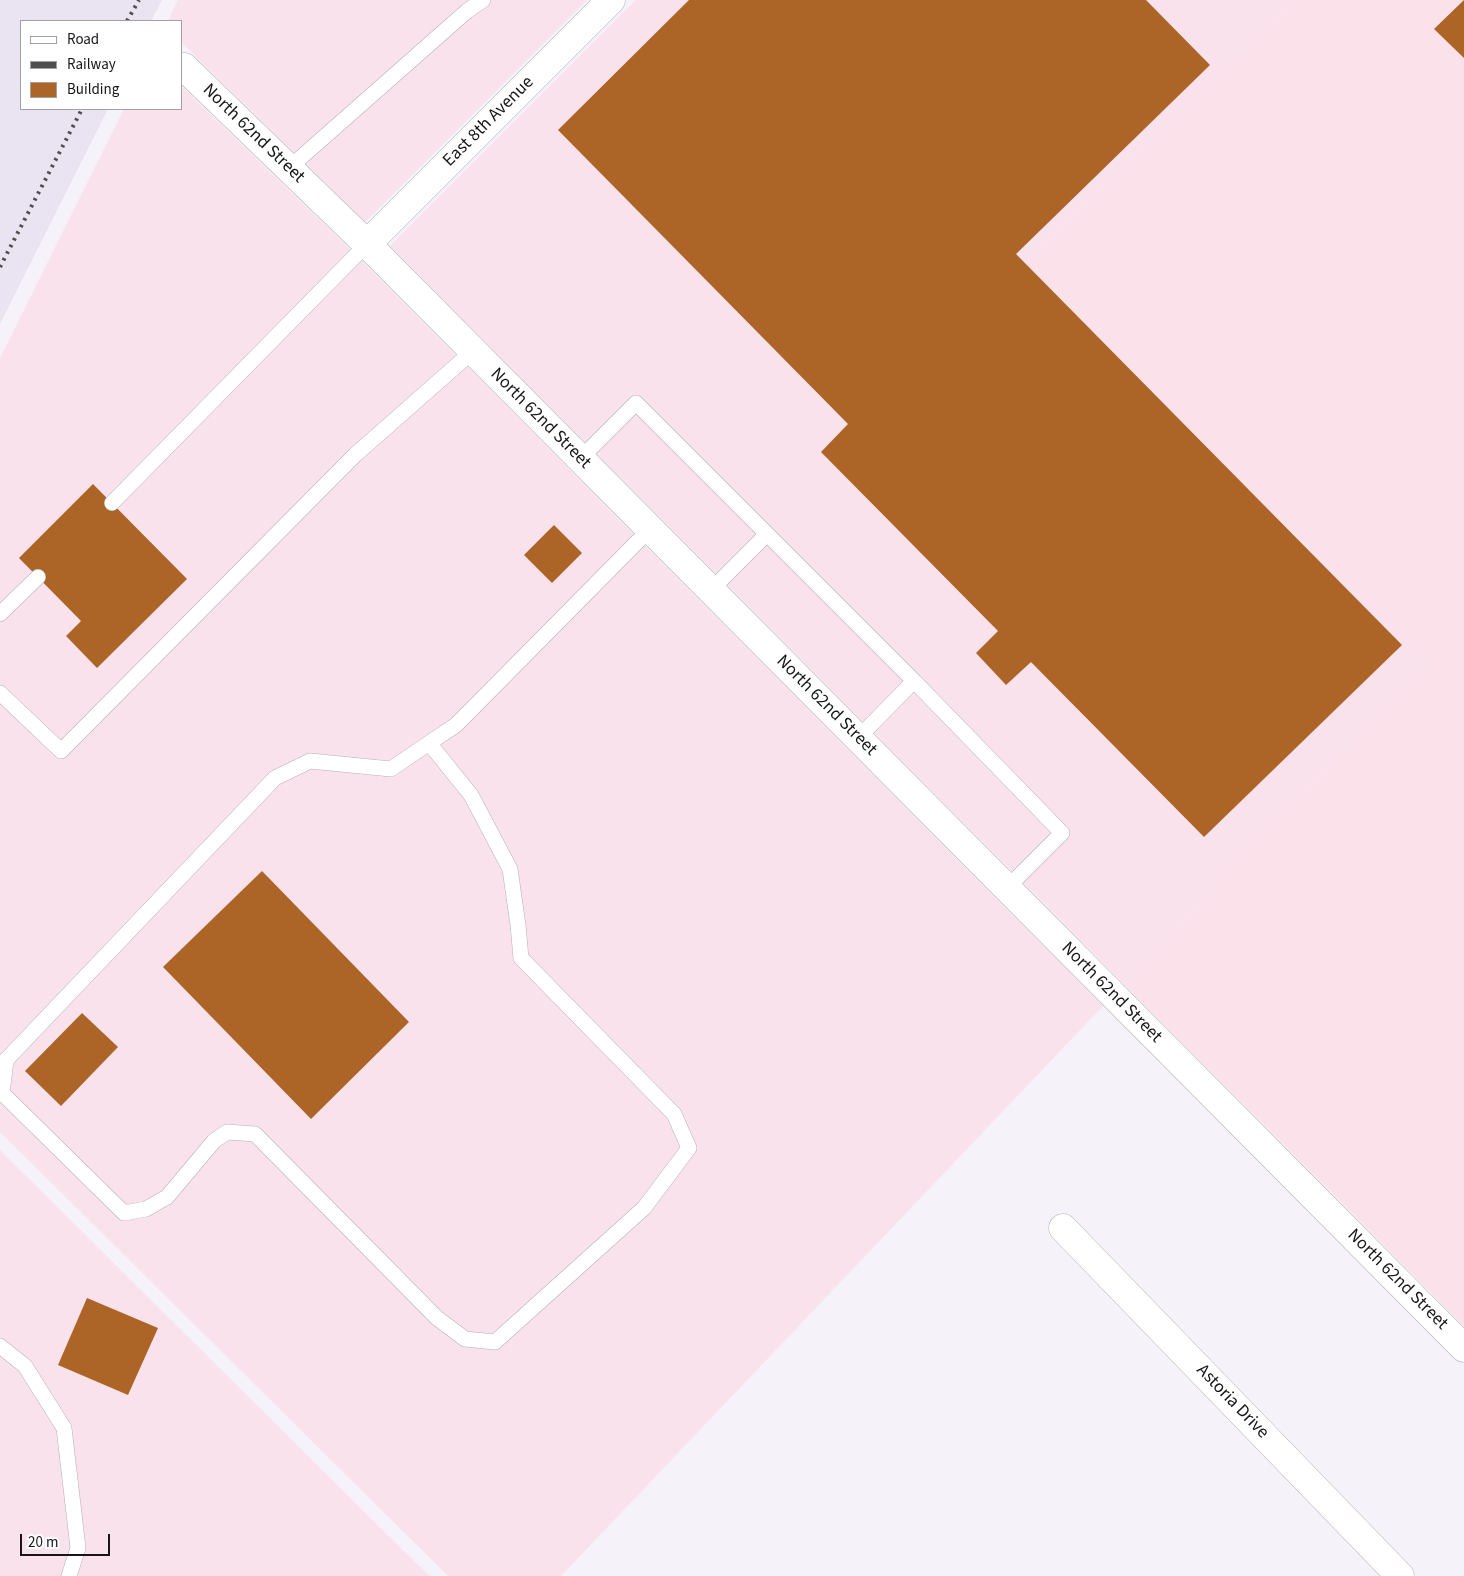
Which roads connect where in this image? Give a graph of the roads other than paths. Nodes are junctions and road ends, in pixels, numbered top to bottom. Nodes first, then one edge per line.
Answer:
1 (483, 0) edge
2 (611, 0) edge
3 (184, 67) dead end
4 (289, 168) junction
5 (367, 244) junction
6 (473, 351) junction
7 (580, 459) junction
8 (112, 503) dead end
9 (650, 529) junction
10 (767, 534) junction
11 (38, 577) dead end
12 (710, 590) junction
13 (0, 614) edge
14 (914, 681) junction
15 (0, 693) edge
16 (858, 738) junction
17 (430, 743) junction
18 (1007, 888) junction
19 (1063, 1228) dead end
20 (0, 1346) edge
21 (1464, 1348) edge
22 (69, 1576) edge
23 (1400, 1576) edge

1 - 4 lane
2 - 5 street, East 8th Avenue
3 - 4 street, North 62nd Street
4 - 5 street, North 62nd Street
5 - 6 street, North 62nd Street
5 - 8 lane
6 - 7 street, North 62nd Street
6 - 15 lane
7 - 9 street, North 62nd Street
7 - 10 lane
9 - 12 street, North 62nd Street
9 - 17 lane
10 - 12 lane
10 - 14 lane
11 - 13 lane
12 - 16 street, North 62nd Street
14 - 16 lane
14 - 18 lane
16 - 18 street, North 62nd Street
17 - 17 lane
18 - 21 street, North 62nd Street
19 - 23 street, Astoria Drive
20 - 22 lane

